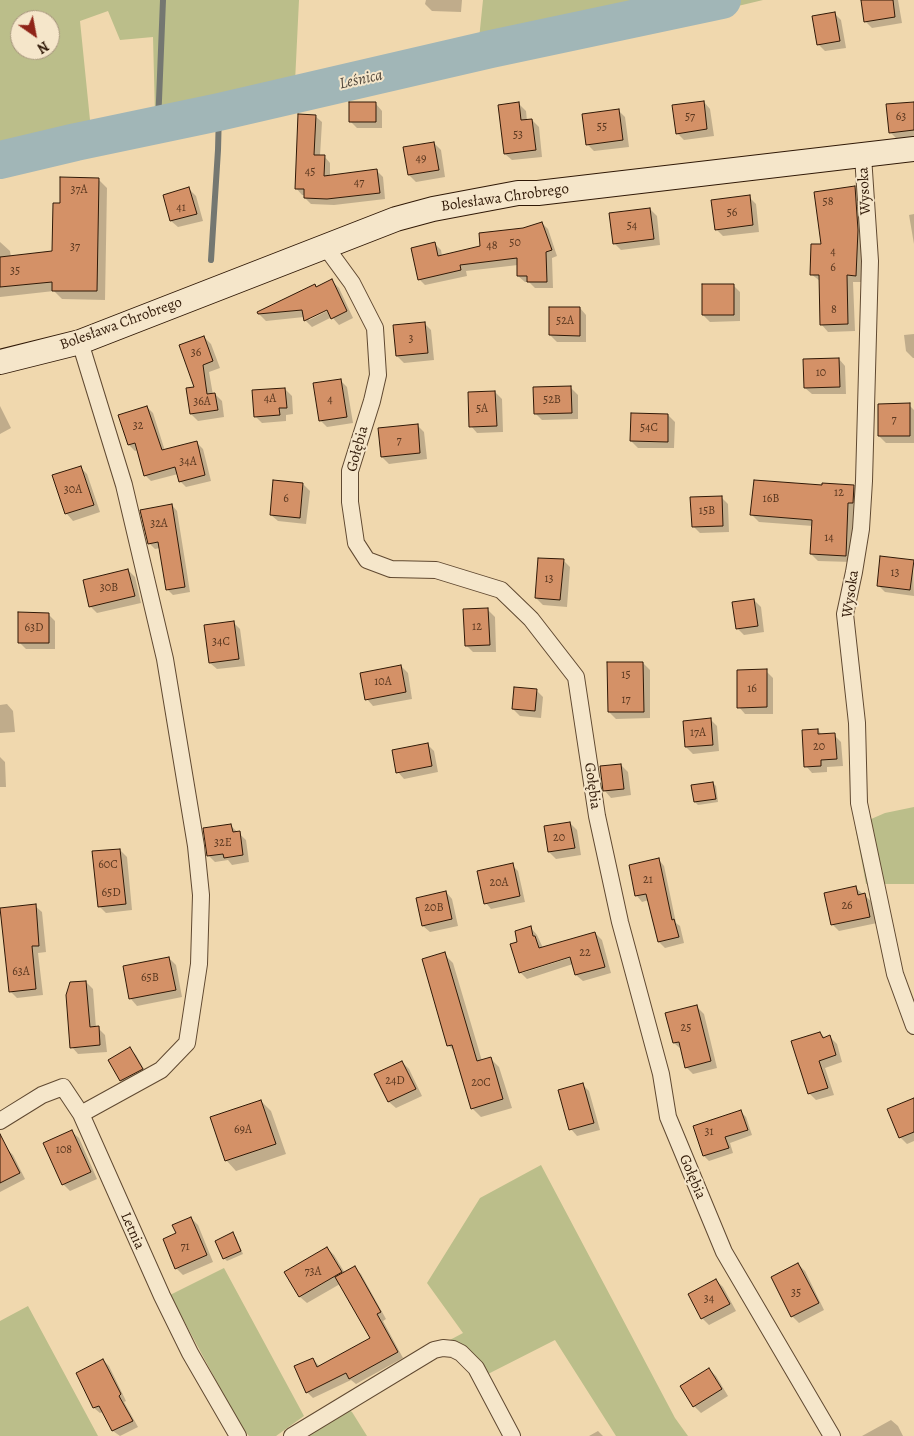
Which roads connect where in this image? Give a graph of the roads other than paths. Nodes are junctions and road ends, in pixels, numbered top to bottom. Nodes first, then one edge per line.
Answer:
1 (914, 149) edge
2 (863, 156) junction
3 (325, 246) junction
4 (80, 342) junction
5 (0, 362) edge
6 (914, 1026) edge
7 (81, 1114) junction
8 (0, 1121) edge
9 (238, 1436) edge
10 (292, 1436) edge
11 (512, 1436) edge
12 (832, 1436) edge

1 - 2 street, Bolesława Chrobrego
2 - 3 street, Bolesława Chrobrego
2 - 6 street, Wysoka
3 - 4 street, Bolesława Chrobrego
3 - 12 street, Gołębia
4 - 5 street, Bolesława Chrobrego
4 - 7 street
7 - 8 street, Letnia
7 - 9 street, Letnia
10 - 11 street

